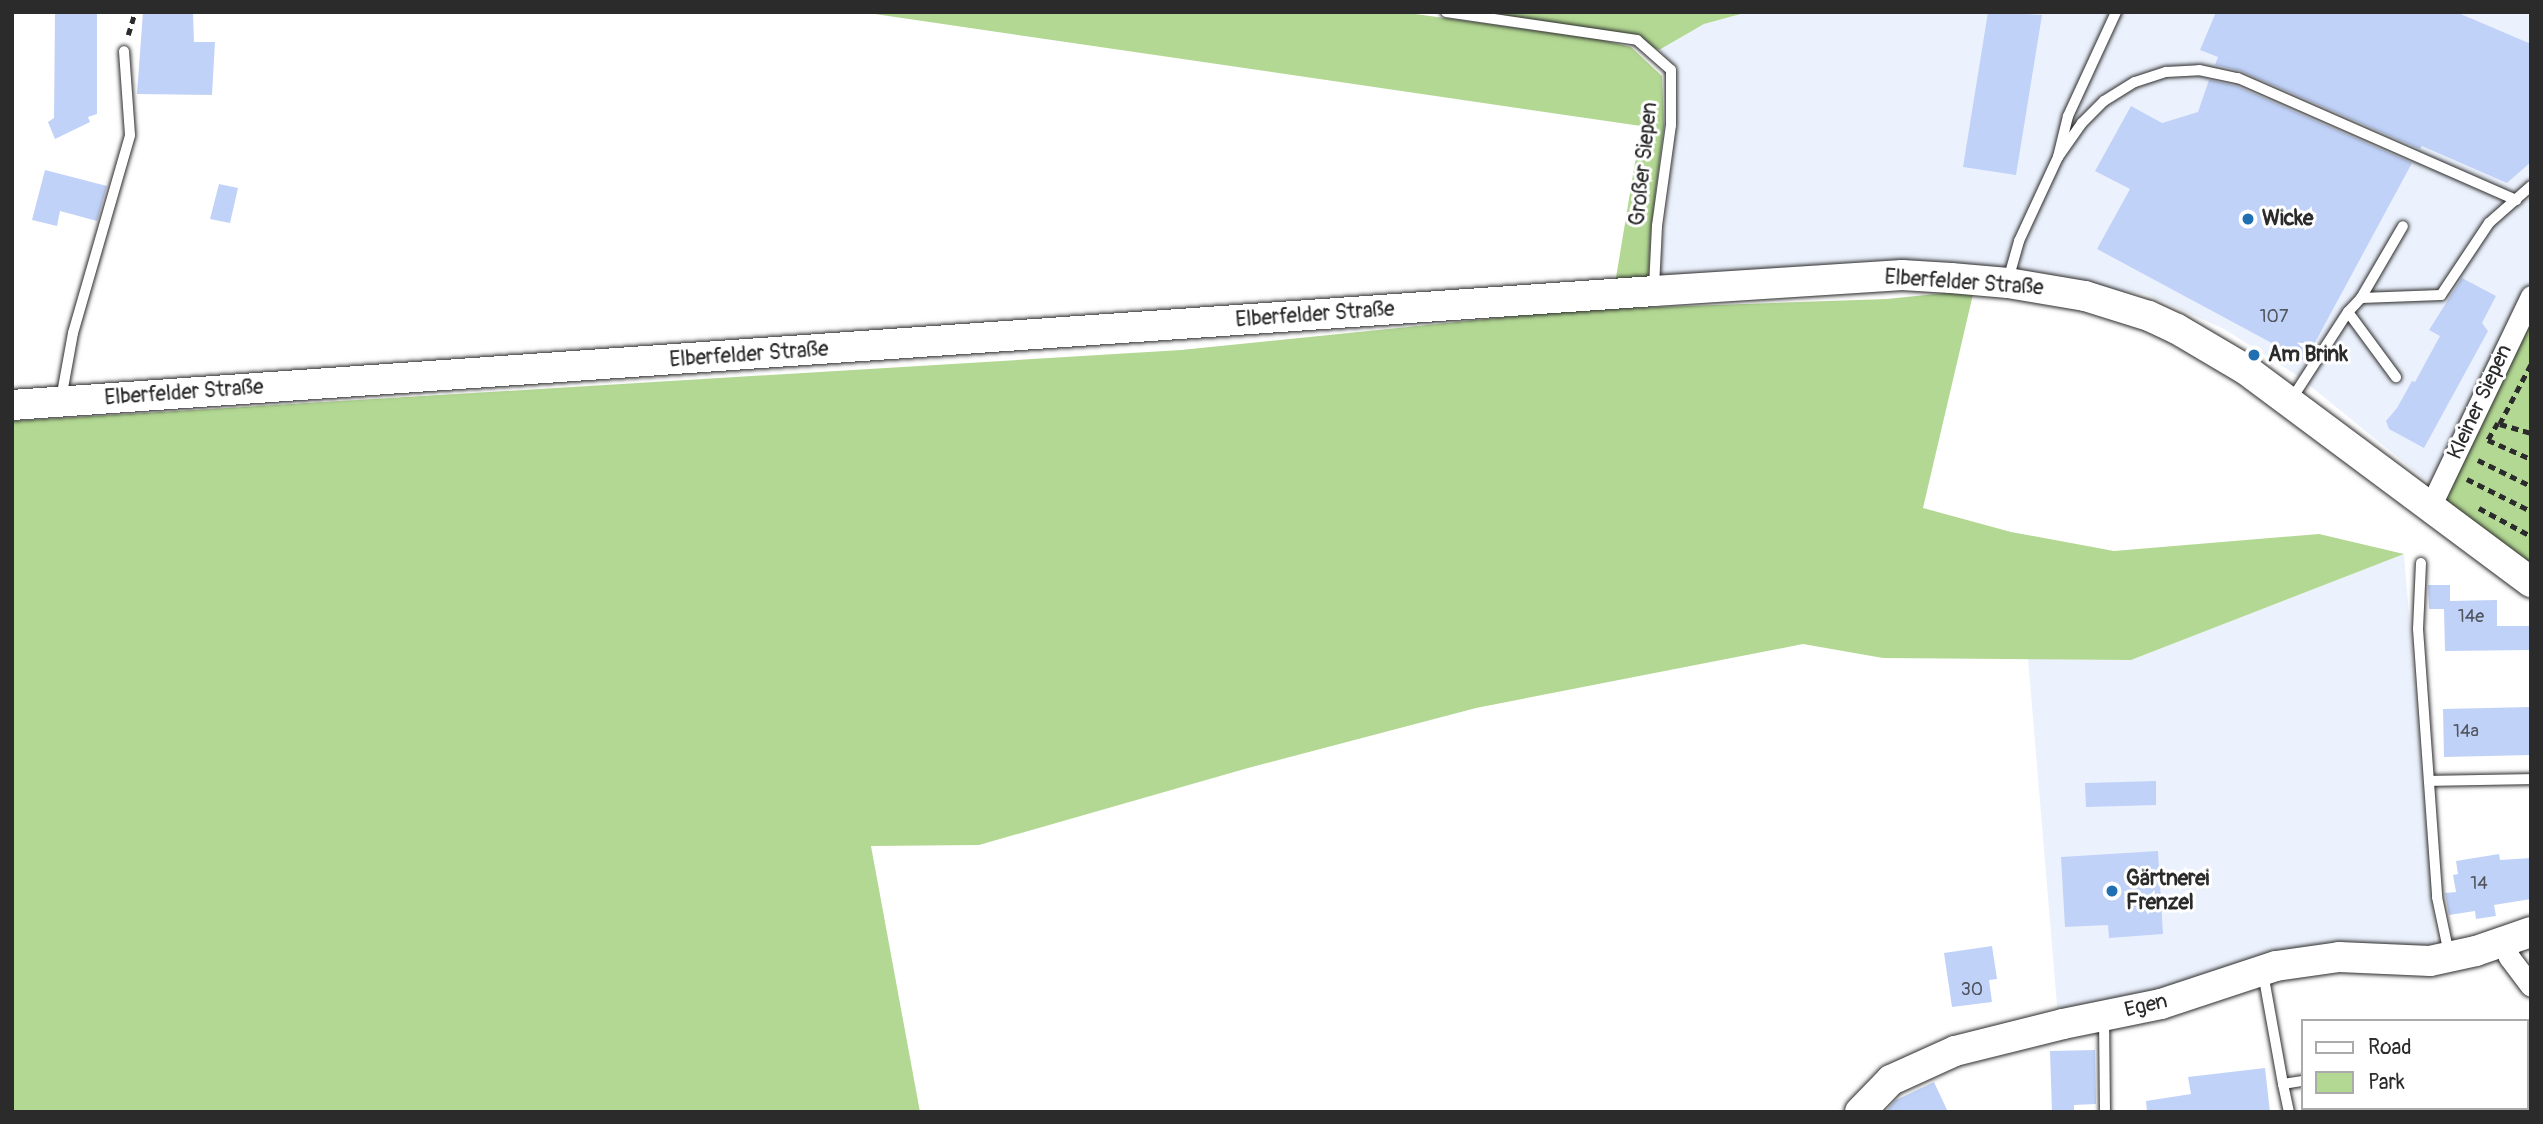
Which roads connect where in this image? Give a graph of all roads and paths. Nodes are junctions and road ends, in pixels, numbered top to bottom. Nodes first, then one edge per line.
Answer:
1 (135, 12) edge
2 (1446, 12) edge
3 (2116, 12) edge
4 (124, 51) joint
5 (2058, 157) junction
6 (2531, 186) edge
7 (2516, 200) junction
8 (2403, 226) dead end
9 (2008, 283) junction
10 (1654, 291) junction
11 (2531, 296) edge
12 (2361, 298) junction
13 (2348, 312) junction
14 (2531, 365) edge
15 (2396, 377) dead end
16 (61, 401) junction
17 (2290, 402) junction
18 (12, 405) edge
19 (2475, 414) junction
20 (2500, 424) junction
21 (2531, 433) edge
22 (2488, 440) junction
23 (2531, 459) edge
24 (2477, 461) junction
25 (2467, 479) junction
26 (2531, 486) edge
27 (2462, 487) dead end
28 (2470, 502) dead end
29 (2429, 509) junction
30 (2531, 511) edge
31 (2531, 536) edge
32 (2421, 564) dead end
33 (2531, 582) edge
34 (2531, 779) edge
35 (2429, 781) junction
36 (2517, 937) edge
37 (2450, 957) junction
38 (2262, 970) junction
39 (2531, 986) edge
40 (2104, 1016) junction
41 (2302, 1081) edge
42 (2283, 1084) junction
43 (1860, 1112) edge
44 (2105, 1112) edge
45 (2289, 1112) edge

1 - 4 path
2 - 10 lane, Großer Siepen
3 - 5 lane
4 - 16 lane
5 - 7 lane
5 - 9 lane
6 - 7 lane
7 - 12 lane
8 - 12 lane
9 - 10 main road, Elberfelder Straße
9 - 17 main road, Elberfelder Straße
10 - 16 main road, Elberfelder Straße
11 - 19 street, Kleiner Siepen
12 - 13 lane
13 - 15 lane
13 - 17 lane
14 - 20 path
16 - 18 main road, Elberfelder Straße
17 - 29 main road, Elberfelder Straße
19 - 20 path
19 - 29 street, Kleiner Siepen
20 - 21 path
20 - 22 path
22 - 23 path
22 - 24 path
24 - 25 path
24 - 26 path
25 - 27 path
25 - 30 path
28 - 31 path
29 - 33 main road, Elberfelder Straße
32 - 35 lane
34 - 35 lane
35 - 37 lane
36 - 37 main road, Egen
36 - 39 street, Egen
37 - 38 main road, Egen
38 - 40 main road, Egen
38 - 42 lane
40 - 43 main road, Egen
40 - 44 lane
41 - 42 lane
42 - 45 lane

